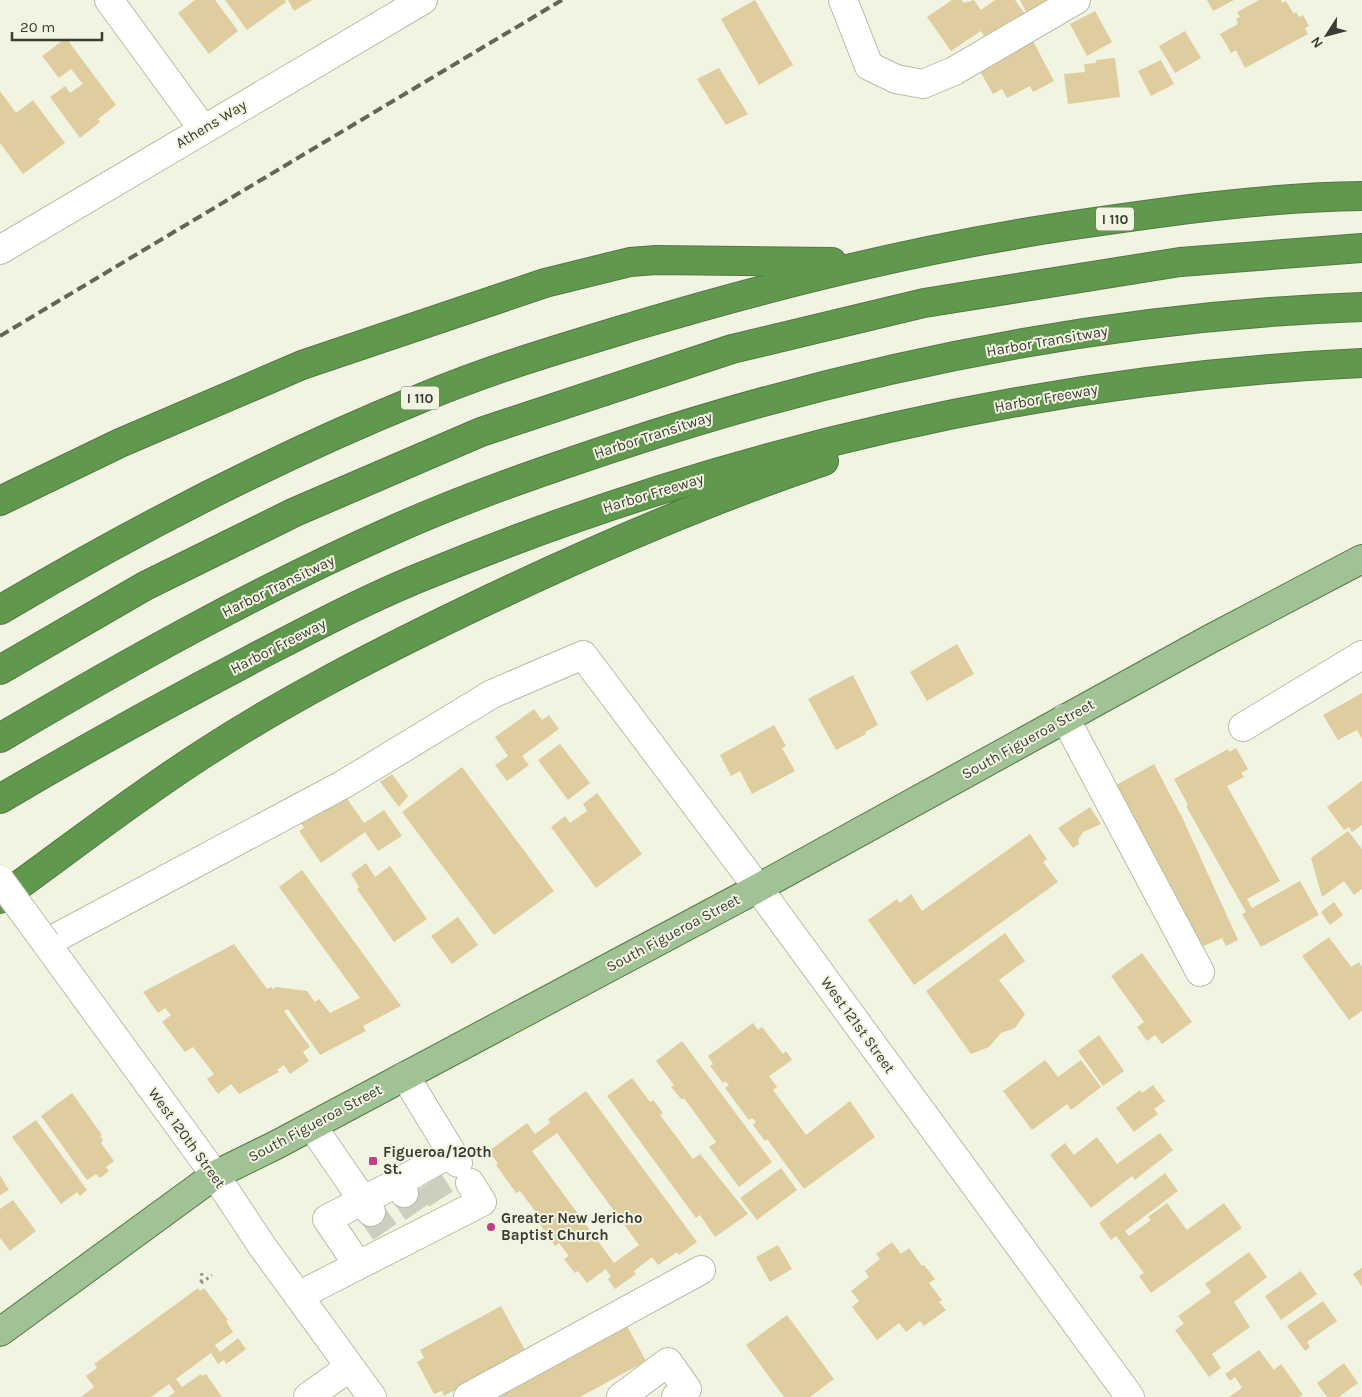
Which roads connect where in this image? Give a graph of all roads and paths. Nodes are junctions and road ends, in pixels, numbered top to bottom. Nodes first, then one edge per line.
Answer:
1 (109, 0) edge
2 (423, 0) edge
3 (843, 0) edge
4 (1076, 0) edge
5 (203, 129) junction
6 (1362, 196) edge
7 (1362, 248) edge
8 (0, 250) edge
9 (871, 262) junction
10 (1362, 307) edge
11 (1362, 363) edge
12 (1064, 394) junction
13 (0, 501) edge
14 (1362, 559) edge
15 (0, 610) edge
16 (1362, 654) edge
17 (0, 670) edge
18 (1066, 718) junction
19 (1243, 727) dead end
20 (0, 738) edge
21 (0, 799) edge
22 (0, 880) edge
23 (758, 888) junction
24 (0, 899) edge
25 (46, 943) junction
26 (1200, 972) dead end
27 (405, 1076) junction
28 (312, 1126) junction
29 (460, 1167) junction
30 (214, 1175) junction
31 (436, 1192) junction
32 (412, 1204) junction
33 (378, 1223) junction
34 (358, 1265) junction
35 (701, 1270) dead end
36 (202, 1272) dead end
37 (212, 1275) dead end
38 (298, 1296) junction
39 (0, 1332) edge
40 (350, 1367) junction
41 (308, 1397) edge
42 (372, 1397) edge
43 (468, 1397) edge
44 (621, 1397) edge
45 (676, 1397) edge
46 (1130, 1397) edge

1 - 5 street
2 - 5 street, Athens Way
3 - 4 street
5 - 8 street, Athens Way
6 - 9 highway, I 110
7 - 17 highway
9 - 13 highway
9 - 15 highway, I 110
10 - 20 highway, Harbor Transitway
11 - 12 highway, Harbor Freeway
12 - 21 highway, Harbor Freeway
12 - 24 highway
14 - 18 main road, South Figueroa Street
16 - 19 street
18 - 23 main road, South Figueroa Street
18 - 26 street
22 - 25 street, West 120th Street, bridge
23 - 25 street, West 121st Street
23 - 27 main road, South Figueroa Street
23 - 46 street, West 121st Street
25 - 30 street, West 120th Street
27 - 28 main road, South Figueroa Street
27 - 29 street
28 - 30 main road, South Figueroa Street
28 - 33 street
29 - 31 street
29 - 31 street
30 - 38 street, West 120th Street
30 - 39 main road, South Figueroa Street
31 - 32 street
31 - 32 street
32 - 33 street
32 - 33 street
33 - 34 street
33 - 34 street
34 - 38 street
35 - 43 street
36 - 37 path
38 - 40 street, West 120th Street
40 - 41 street
40 - 42 street, West 120th Street
44 - 45 street

